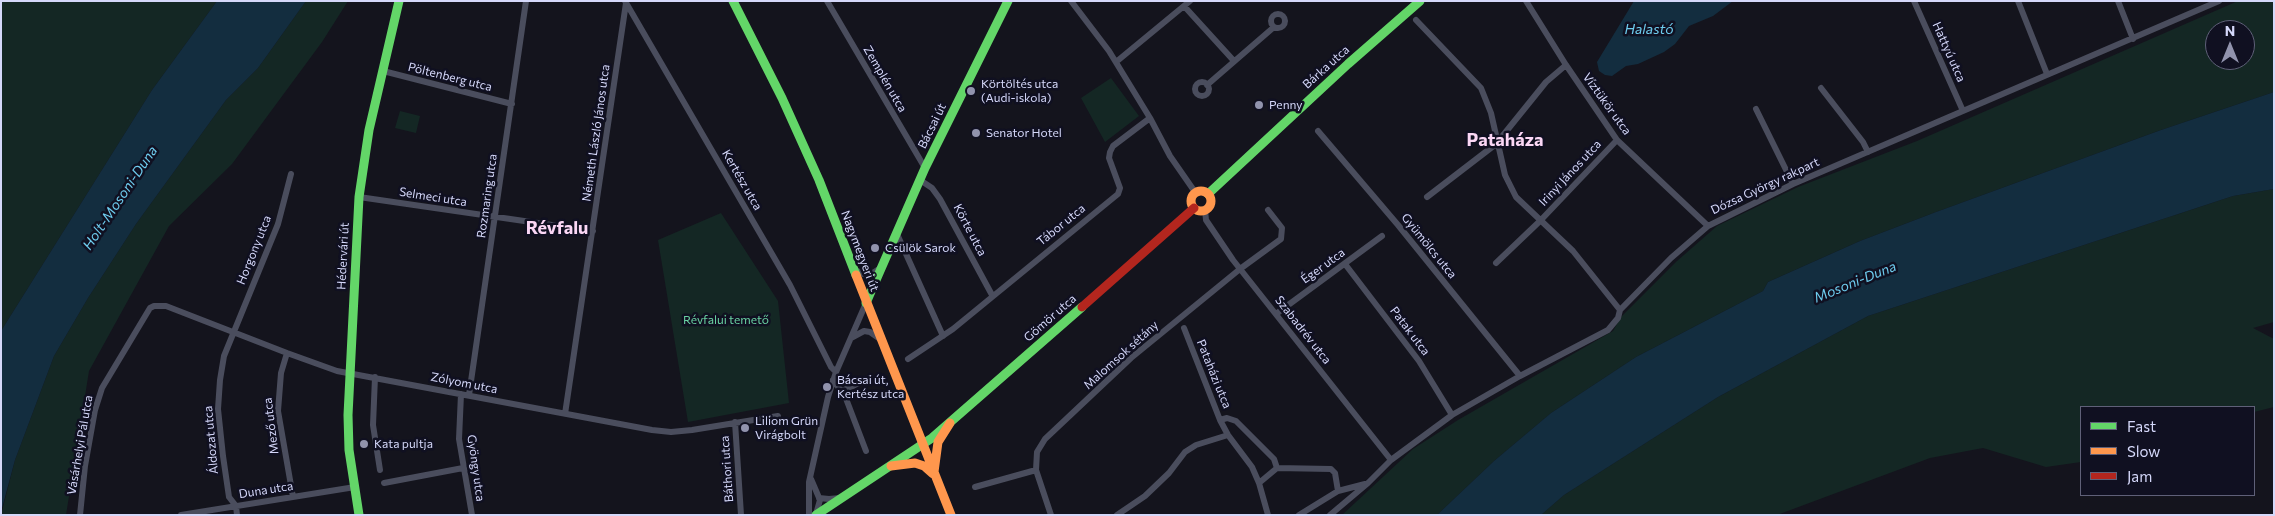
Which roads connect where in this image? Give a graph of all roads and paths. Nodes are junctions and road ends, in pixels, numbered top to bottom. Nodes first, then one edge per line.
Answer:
1 (399, 1) edge
2 (526, 1) edge
3 (732, 1) edge
4 (827, 1) edge
5 (1008, 1) edge
6 (1071, 1) edge
7 (1420, 1) edge
8 (1914, 1) edge
9 (2018, 1) edge
10 (2118, 1) edge
11 (626, 2) edge
12 (1527, 2) edge
13 (2218, 2) edge
14 (1187, 4) edge
15 (1416, 20) dead end
16 (1274, 27) dead end
17 (2133, 39) junction
18 (1234, 61) junction
19 (1116, 62) junction
20 (1566, 65) junction
21 (383, 71) junction
22 (2047, 74) junction
23 (1207, 85) dead end
24 (1821, 88) dead end
25 (512, 104) junction
26 (1756, 108) dead end
27 (1963, 111) junction
28 (1150, 118) junction
29 (1318, 131) dead end
30 (1617, 140) junction
31 (1496, 144) junction
32 (1868, 152) junction
33 (926, 168) junction
34 (291, 174) dead end
35 (920, 180) junction
36 (1793, 184) junction
37 (1195, 192) junction
38 (1208, 194) junction
39 (359, 197) junction
40 (1427, 197) dead end
41 (1194, 208) junction
42 (1206, 210) junction
43 (1268, 210) dead end
44 (495, 218) junction
45 (1540, 221) junction
46 (1708, 226) junction
47 (593, 231) junction
48 (897, 234) junction
49 (1382, 236) dead end
50 (1496, 263) dead end
51 (851, 264) junction
52 (1344, 264) junction
53 (883, 265) junction
54 (1240, 269) junction
55 (992, 295) junction
56 (866, 302) junction
57 (154, 306) joint
58 (1620, 310) junction
59 (1276, 314) junction
60 (1184, 328) dead end
61 (234, 333) junction
62 (943, 336) junction
63 (850, 339) junction
64 (880, 340) junction
65 (287, 353) junction
66 (908, 359) dead end
67 (349, 372) junction
68 (836, 372) junction
69 (1520, 376) junction
70 (375, 377) junction
71 (870, 378) dead end
72 (833, 380) junction
73 (842, 391) junction
74 (461, 394) junction
75 (469, 395) junction
76 (565, 414) junction
77 (1452, 415) junction
78 (778, 416) dead end
79 (1220, 420) junction
80 (735, 422) junction
81 (950, 423) junction
82 (1228, 435) junction
83 (923, 445) junction
84 (866, 451) dead end
85 (1391, 460) junction
86 (892, 466) junction
87 (463, 468) junction
88 (1277, 468) junction
89 (380, 470) dead end
90 (1036, 470) junction
91 (811, 476) junction
92 (935, 476) junction
93 (384, 483) dead end
94 (1259, 483) junction
95 (1368, 483) junction
96 (355, 487) junction
97 (974, 487) dead end
98 (1338, 491) junction
99 (292, 498) junction
100 (819, 498) junction
101 (840, 498) junction
102 (236, 506) junction
103 (80, 515) edge
104 (181, 515) edge
105 (238, 515) edge
106 (359, 515) edge
107 (472, 515) edge
108 (741, 515) edge
109 (809, 515) edge
110 (816, 515) edge
111 (951, 515) edge
112 (1051, 515) edge
113 (1117, 515) edge
114 (1268, 515) edge
115 (1299, 515) edge
116 (1330, 515) edge

1 - 21 street, Hédervári út
2 - 25 street, Rozmaring utca
3 - 51 street, Nagymegyeri út
4 - 33 street, Zemplén utca
5 - 33 street, Bácsai út
6 - 19 street
7 - 38 street, Bárka utca
8 - 27 street, Hattyú utca
9 - 22 street
10 - 17 street
11 - 47 street, Németh László János utca
11 - 68 street, Kertész utca
12 - 20 street, Víztükör utca
13 - 17 street, Dózsa György rakpart
14 - 18 street
14 - 19 street
15 - 31 street, Irinyi János utca
16 - 18 street
17 - 22 street, Dózsa György rakpart
18 - 23 street
19 - 28 street
20 - 30 street, Víztükör utca
20 - 31 street
21 - 25 street, Pöltenberg utca
21 - 39 street, Hédervári út
22 - 27 street, Dózsa György rakpart
24 - 32 street
25 - 44 street, Rozmaring utca
26 - 36 street
27 - 32 street, Dózsa György rakpart
28 - 37 street
28 - 55 street, Tábor utca
29 - 69 street, Gyümölcs utca
30 - 45 street, Irinyi János utca
30 - 46 street, Víztükör utca
31 - 40 street
31 - 45 street, Irinyi János utca
32 - 36 street, Dózsa György rakpart
33 - 35 street, Bácsai út
34 - 61 street, Horgony utca
35 - 48 street, Bácsai út
35 - 55 street, Körte utca
36 - 46 street, Dózsa György rakpart
37 - 38 street
37 - 41 street
38 - 42 street
39 - 44 street, Selmeci utca
39 - 67 street, Hédervári út
41 - 42 street
41 - 81 street, Gömör utca
42 - 54 street, Szabadrév utca
43 - 54 street, Malomsok sétány
44 - 47 street, Selmeci utca
44 - 75 street, Rozmaring utca
45 - 50 street, Irinyi János utca
45 - 58 street, Irinyi János utca
46 - 58 street, Dózsa György rakpart
47 - 76 street, Németh László János utca
48 - 53 street, Bácsai út
48 - 62 street
49 - 52 street, Éger utca
51 - 53 street
51 - 56 street, Nagymegyeri út
52 - 59 street, Éger utca
52 - 77 street, Patak utca
53 - 56 street, Bácsai út
54 - 59 street, Szabadrév utca
54 - 90 street, Malomsok sétány
55 - 62 street, Tábor utca
56 - 63 street, Bácsai út
56 - 64 street, Nagymegyeri út
57 - 61 street, Zólyom utca
57 - 103 street, Vásárhelyi Pál utca
58 - 69 street, Dózsa György rakpart
59 - 85 street, Szabadrév utca
60 - 79 street, Pataházi utca
61 - 65 street, Zólyom utca
61 - 102 street, Áldozat utca
62 - 66 street, Tábor utca
63 - 64 street
63 - 68 street, Bácsai út
64 - 83 street, Nagymegyeri út
65 - 67 street, Zólyom utca
65 - 99 street, Mező utca
67 - 70 street, Zólyom utca
67 - 96 street, Hédervári út
68 - 72 street, Bácsai út
69 - 77 street, Dózsa György rakpart
70 - 74 street, Zólyom utca
70 - 89 street
71 - 73 street
72 - 73 street
72 - 91 street, Bácsai út
73 - 84 street
74 - 75 street, Zólyom utca
74 - 87 street, Gyöngy utca
75 - 76 street, Zólyom utca
76 - 80 street, Zólyom utca
77 - 85 street, Dózsa György rakpart
78 - 80 street, Zólyom utca
79 - 82 street
79 - 88 street, Pataházi utca
80 - 108 street, Báthori utca
81 - 83 street, Gömör utca
81 - 92 street
82 - 94 street
82 - 113 street
83 - 86 street, Gömör utca
83 - 92 street, Nagymegyeri út
85 - 95 street, Dózsa György rakpart
86 - 92 street
86 - 101 street, Gömör utca
87 - 93 street
87 - 107 street, Gyöngy utca
88 - 94 street
88 - 98 street
90 - 97 street
90 - 112 street
91 - 100 street
91 - 109 street, Bácsai út
92 - 111 street, Nagymegyeri út
94 - 114 street
95 - 98 street
95 - 116 street, Dózsa György rakpart
96 - 99 street, Duna utca
96 - 106 street, Hédervári út
98 - 115 street
99 - 102 street, Duna utca
100 - 101 street
100 - 110 street
101 - 110 street, Gömör utca
102 - 104 street, Duna utca
102 - 105 street, Áldozat utca

